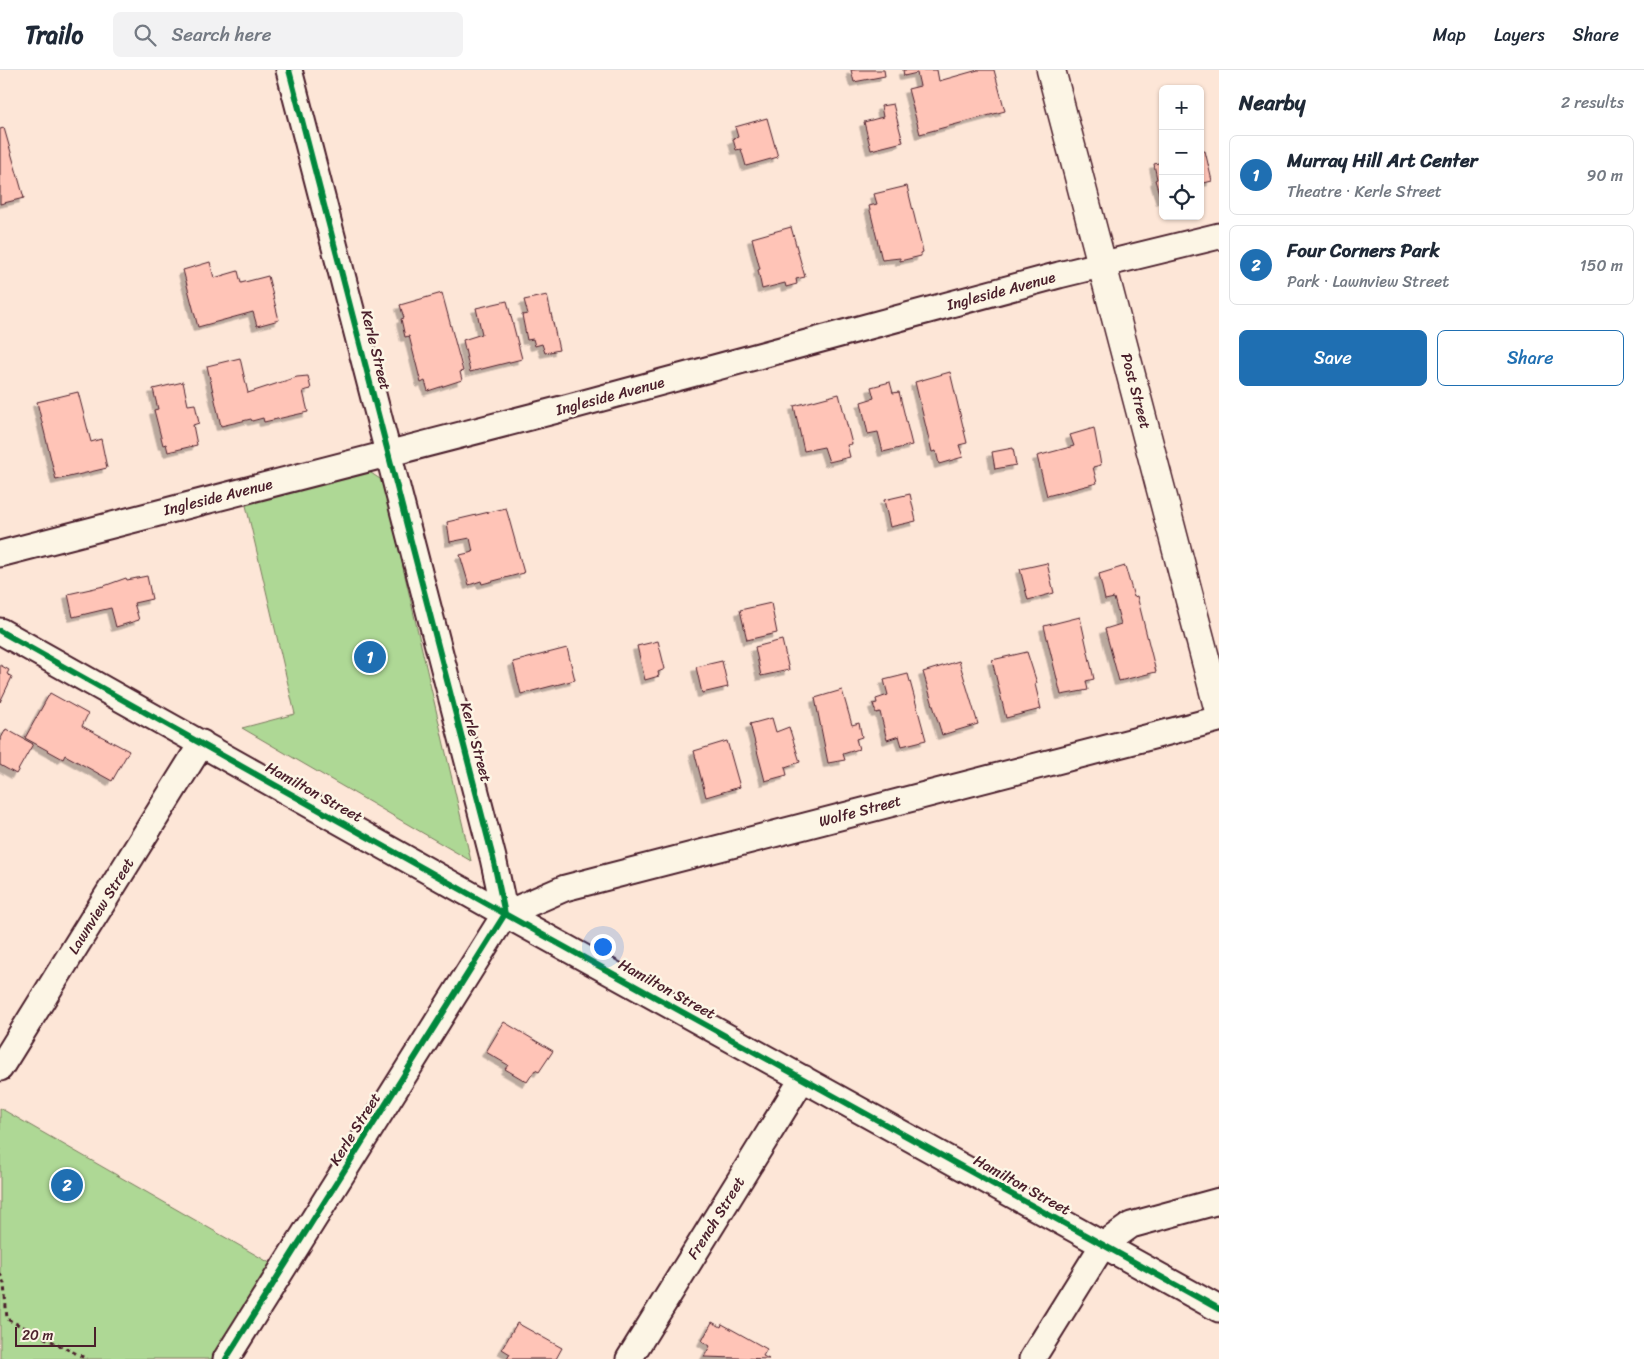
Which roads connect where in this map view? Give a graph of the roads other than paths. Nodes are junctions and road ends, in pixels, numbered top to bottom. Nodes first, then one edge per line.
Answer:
1 (289, 70) edge
2 (1051, 70) edge
3 (1219, 236) edge
4 (1103, 265) junction
5 (389, 453) junction
6 (0, 554) edge
7 (0, 631) edge
8 (1219, 711) edge
9 (1219, 719) edge
10 (202, 743) junction
11 (505, 914) junction
12 (0, 1068) edge
13 (803, 1078) junction
14 (1219, 1201) edge
15 (1103, 1245) junction
16 (1219, 1309) edge
17 (226, 1359) edge
18 (629, 1359) edge
19 (1032, 1359) edge

1 - 5 street, Kerle Street
2 - 4 main road, Post Street
3 - 4 street, Ingleside Avenue
4 - 5 street, Ingleside Avenue
4 - 8 main road, Post Street
5 - 6 street, Ingleside Avenue
5 - 11 street, Kerle Street
7 - 10 street, Hamilton Street
9 - 11 street, Wolfe Street
10 - 11 street, Hamilton Street
10 - 12 street, Lawnview Street
11 - 13 street, Hamilton Street
11 - 17 street, Kerle Street
13 - 15 street, Hamilton Street
13 - 18 street, French Street
14 - 15 street
15 - 16 street, Hamilton Street
15 - 19 street

